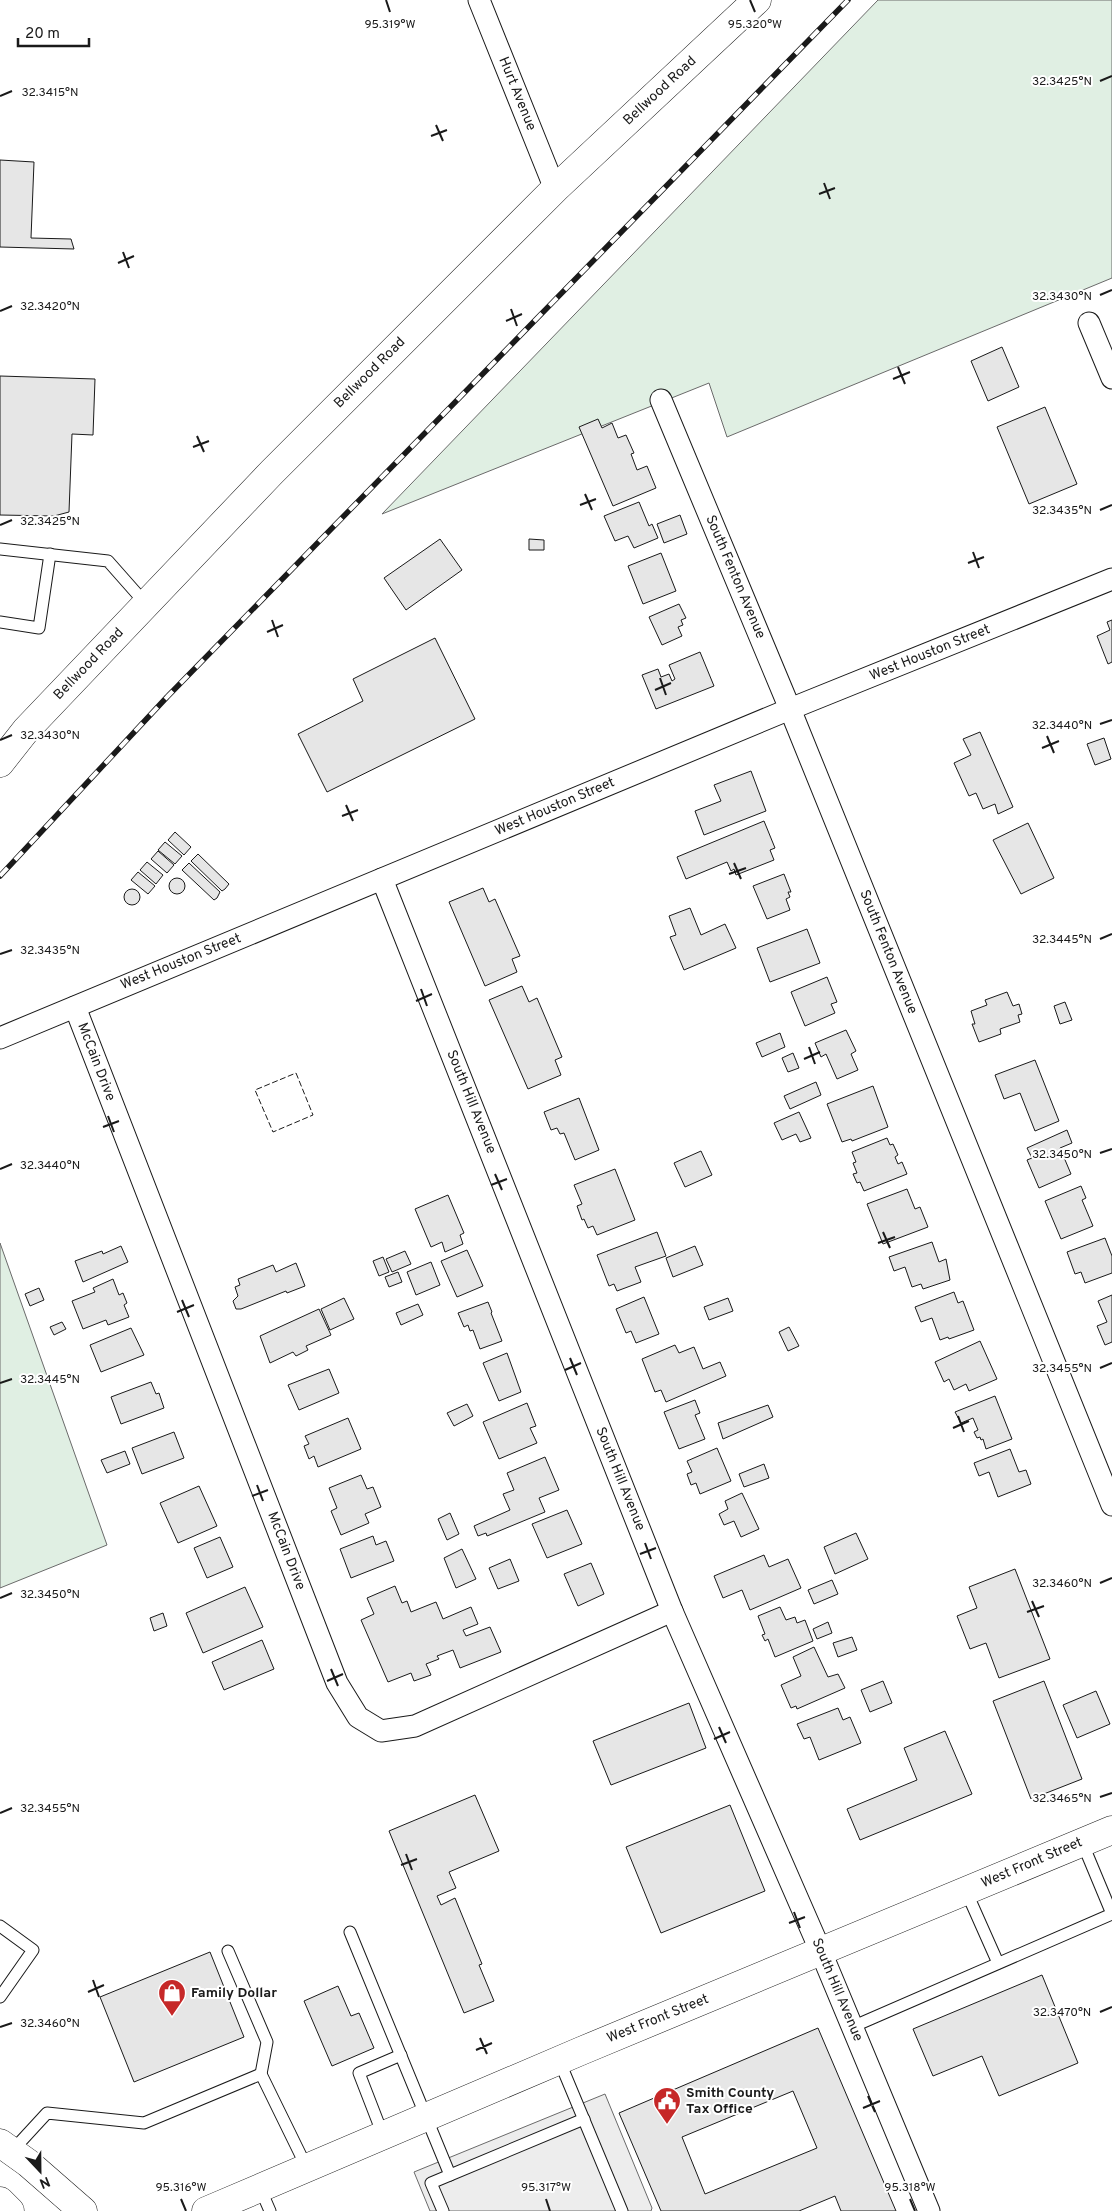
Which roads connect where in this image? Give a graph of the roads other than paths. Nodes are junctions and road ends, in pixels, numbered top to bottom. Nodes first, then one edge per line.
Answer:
1 (479, 0) edge
2 (757, 0) edge
3 (555, 189) junction
4 (1089, 323) dead end
5 (1112, 378) edge
6 (661, 400) dead end
7 (0, 549) edge
8 (50, 554) junction
9 (1112, 579) edge
10 (146, 604) junction
11 (0, 622) edge
12 (790, 710) junction
13 (0, 763) edge
14 (382, 879) junction
15 (74, 1007) junction
16 (0, 1038) edge
17 (1112, 1506) edge
18 (672, 1611) junction
19 (1112, 1830) edge
20 (1082, 1842) junction
21 (966, 1891) junction
22 (1112, 1914) edge
23 (0, 1926) edge
24 (350, 1932) dead end
25 (228, 1952) dead end
26 (821, 1952) junction
27 (998, 1963) junction
28 (0, 1997) edge
29 (852, 2027) junction
30 (401, 2055) junction
31 (559, 2060) junction
32 (261, 2074) junction
33 (426, 2117) junction
34 (584, 2119) junction
35 (383, 2135) junction
36 (6, 2147) edge
37 (307, 2168) junction
38 (450, 2175) junction
39 (265, 2200) edge
40 (0, 2201) edge
41 (220, 2208) edge
42 (10, 2211) edge
43 (83, 2211) edge
44 (443, 2211) edge
45 (622, 2211) edge
46 (929, 2211) edge

1 - 3 street, Hurt Avenue
2 - 3 main road, Bellwood Road
3 - 10 main road, Bellwood Road
4 - 5 street
6 - 12 street, South Fenton Avenue
7 - 8 lane
8 - 10 lane
8 - 11 lane
9 - 12 street, West Houston Street
10 - 13 main road, Bellwood Road
12 - 14 street, West Houston Street
12 - 17 street, South Fenton Avenue
14 - 15 street, West Houston Street
14 - 18 street, South Hill Avenue
15 - 16 street, West Houston Street
15 - 18 street, McCain Drive
18 - 26 street, South Hill Avenue
19 - 20 main road, West Front Street
20 - 21 main road, West Front Street
20 - 22 lane
21 - 26 main road, West Front Street
21 - 27 lane
22 - 27 lane
23 - 28 lane
24 - 30 lane
25 - 32 lane
26 - 29 street, South Hill Avenue
26 - 31 main road, West Front Street
27 - 29 lane
29 - 46 street, South Hill Avenue
30 - 33 lane
30 - 35 lane
31 - 33 main road, West Front Street
31 - 34 lane
32 - 36 lane
32 - 37 lane
33 - 35 main road, West Front Street
33 - 38 lane
34 - 38 lane
34 - 45 lane
35 - 37 main road, West Front Street
36 - 43 main road
37 - 39 main road, West Front Street
38 - 44 lane
39 - 41 main road, West Front Street
40 - 42 main road

